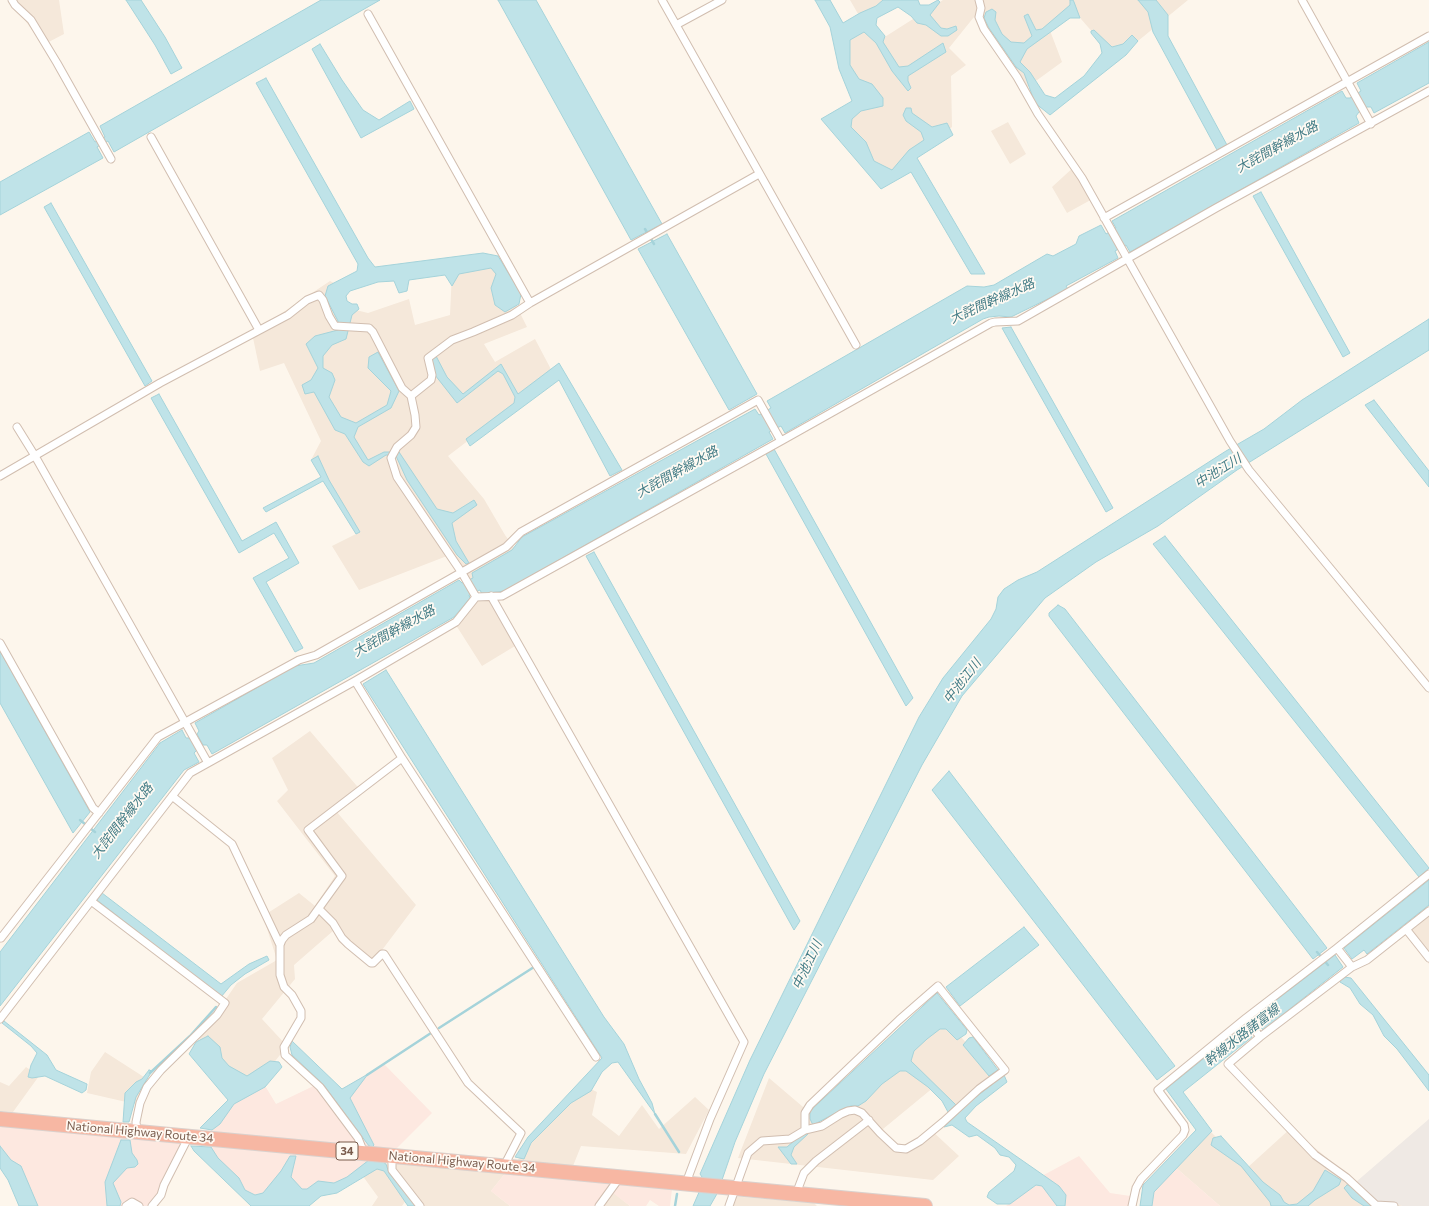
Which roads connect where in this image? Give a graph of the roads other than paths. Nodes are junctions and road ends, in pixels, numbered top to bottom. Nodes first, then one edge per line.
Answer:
1 (12, 0) edge
2 (662, 0) edge
3 (722, 0) edge
4 (979, 0) edge
5 (1302, 0) edge
6 (368, 14) dead end
7 (676, 26) junction
8 (1429, 36) edge
9 (1347, 82) junction
10 (1429, 91) edge
11 (1371, 124) junction
12 (151, 137) dead end
13 (111, 159) dead end
14 (759, 174) junction
15 (1104, 218) junction
16 (1126, 259) junction
17 (530, 303) junction
18 (259, 330) junction
19 (856, 345) dead end
20 (411, 396) junction
21 (17, 427) dead end
22 (781, 441) junction
23 (35, 456) junction
24 (0, 476) edge
25 (464, 576) junction
26 (491, 596) junction
27 (476, 597) junction
28 (0, 643) edge
29 (356, 681) junction
30 (1429, 688) edge
31 (185, 722) junction
32 (402, 758) junction
33 (208, 763) junction
34 (172, 796) junction
35 (98, 813) junction
36 (1429, 874) edge
37 (92, 901) junction
38 (319, 909) junction
39 (1429, 911) edge
40 (1406, 929) junction
41 (0, 937) edge
42 (280, 945) junction
43 (1339, 950) junction
44 (1429, 958) edge
45 (1352, 967) junction
46 (0, 1019) edge
47 (1248, 1021) junction
48 (1258, 1034) junction
49 (596, 1056) dead end
50 (0, 1119) edge
51 (869, 1120) junction
52 (805, 1130) junction
53 (137, 1131) junction
54 (189, 1136) junction
55 (364, 1153) junction
56 (392, 1156) junction
57 (504, 1166) junction
58 (620, 1176) junction
59 (690, 1184) junction
60 (731, 1188) junction
61 (796, 1194) junction
62 (126, 1206) edge
63 (139, 1206) edge
64 (152, 1206) edge
65 (420, 1206) edge
66 (599, 1206) edge
67 (729, 1206) edge
68 (925, 1206) edge
69 (1132, 1206) edge
70 (1394, 1206) edge

1 - 13 street
2 - 7 street
3 - 7 street
4 - 15 street
5 - 9 street
6 - 17 street
7 - 14 street
8 - 9 street
9 - 11 street
9 - 15 street
10 - 11 street
11 - 16 street
12 - 18 street
14 - 17 street
14 - 19 street
15 - 16 street
16 - 22 street
16 - 30 street
17 - 20 street
18 - 20 street
18 - 23 street
20 - 25 street
21 - 23 street
22 - 25 street
22 - 26 street
23 - 24 street
23 - 31 street
25 - 27 street
25 - 31 street
26 - 27 street
26 - 59 street
27 - 29 street
28 - 35 street
29 - 32 street
29 - 33 street
31 - 33 street
31 - 35 street
32 - 38 street
32 - 49 street
33 - 34 street
34 - 37 street
34 - 42 street
35 - 41 street
36 - 43 street
37 - 46 street
37 - 53 street
38 - 42 street
38 - 57 street
39 - 40 street
40 - 44 street
40 - 45 street
42 - 55 street
43 - 45 street
43 - 47 street
45 - 48 street
47 - 48 street
47 - 69 street
48 - 70 street
50 - 53 highway, National Highway Route 34 / 34
51 - 52 street
51 - 52 street
51 - 61 street
52 - 60 street
53 - 54 highway, National Highway Route 34 / 34
54 - 55 highway, National Highway Route 34 / 34
54 - 64 street
55 - 56 highway, National Highway Route 34 / 34
56 - 57 highway, National Highway Route 34 / 34
56 - 65 street
57 - 58 highway, National Highway Route 34 / 34
58 - 59 highway, National Highway Route 34 / 34
58 - 66 street
59 - 60 highway, National Highway Route 34 / 34
60 - 61 highway, National Highway Route 34 / 34
60 - 67 street
61 - 68 highway, National Highway Route 34 / 34
62 - 63 street

